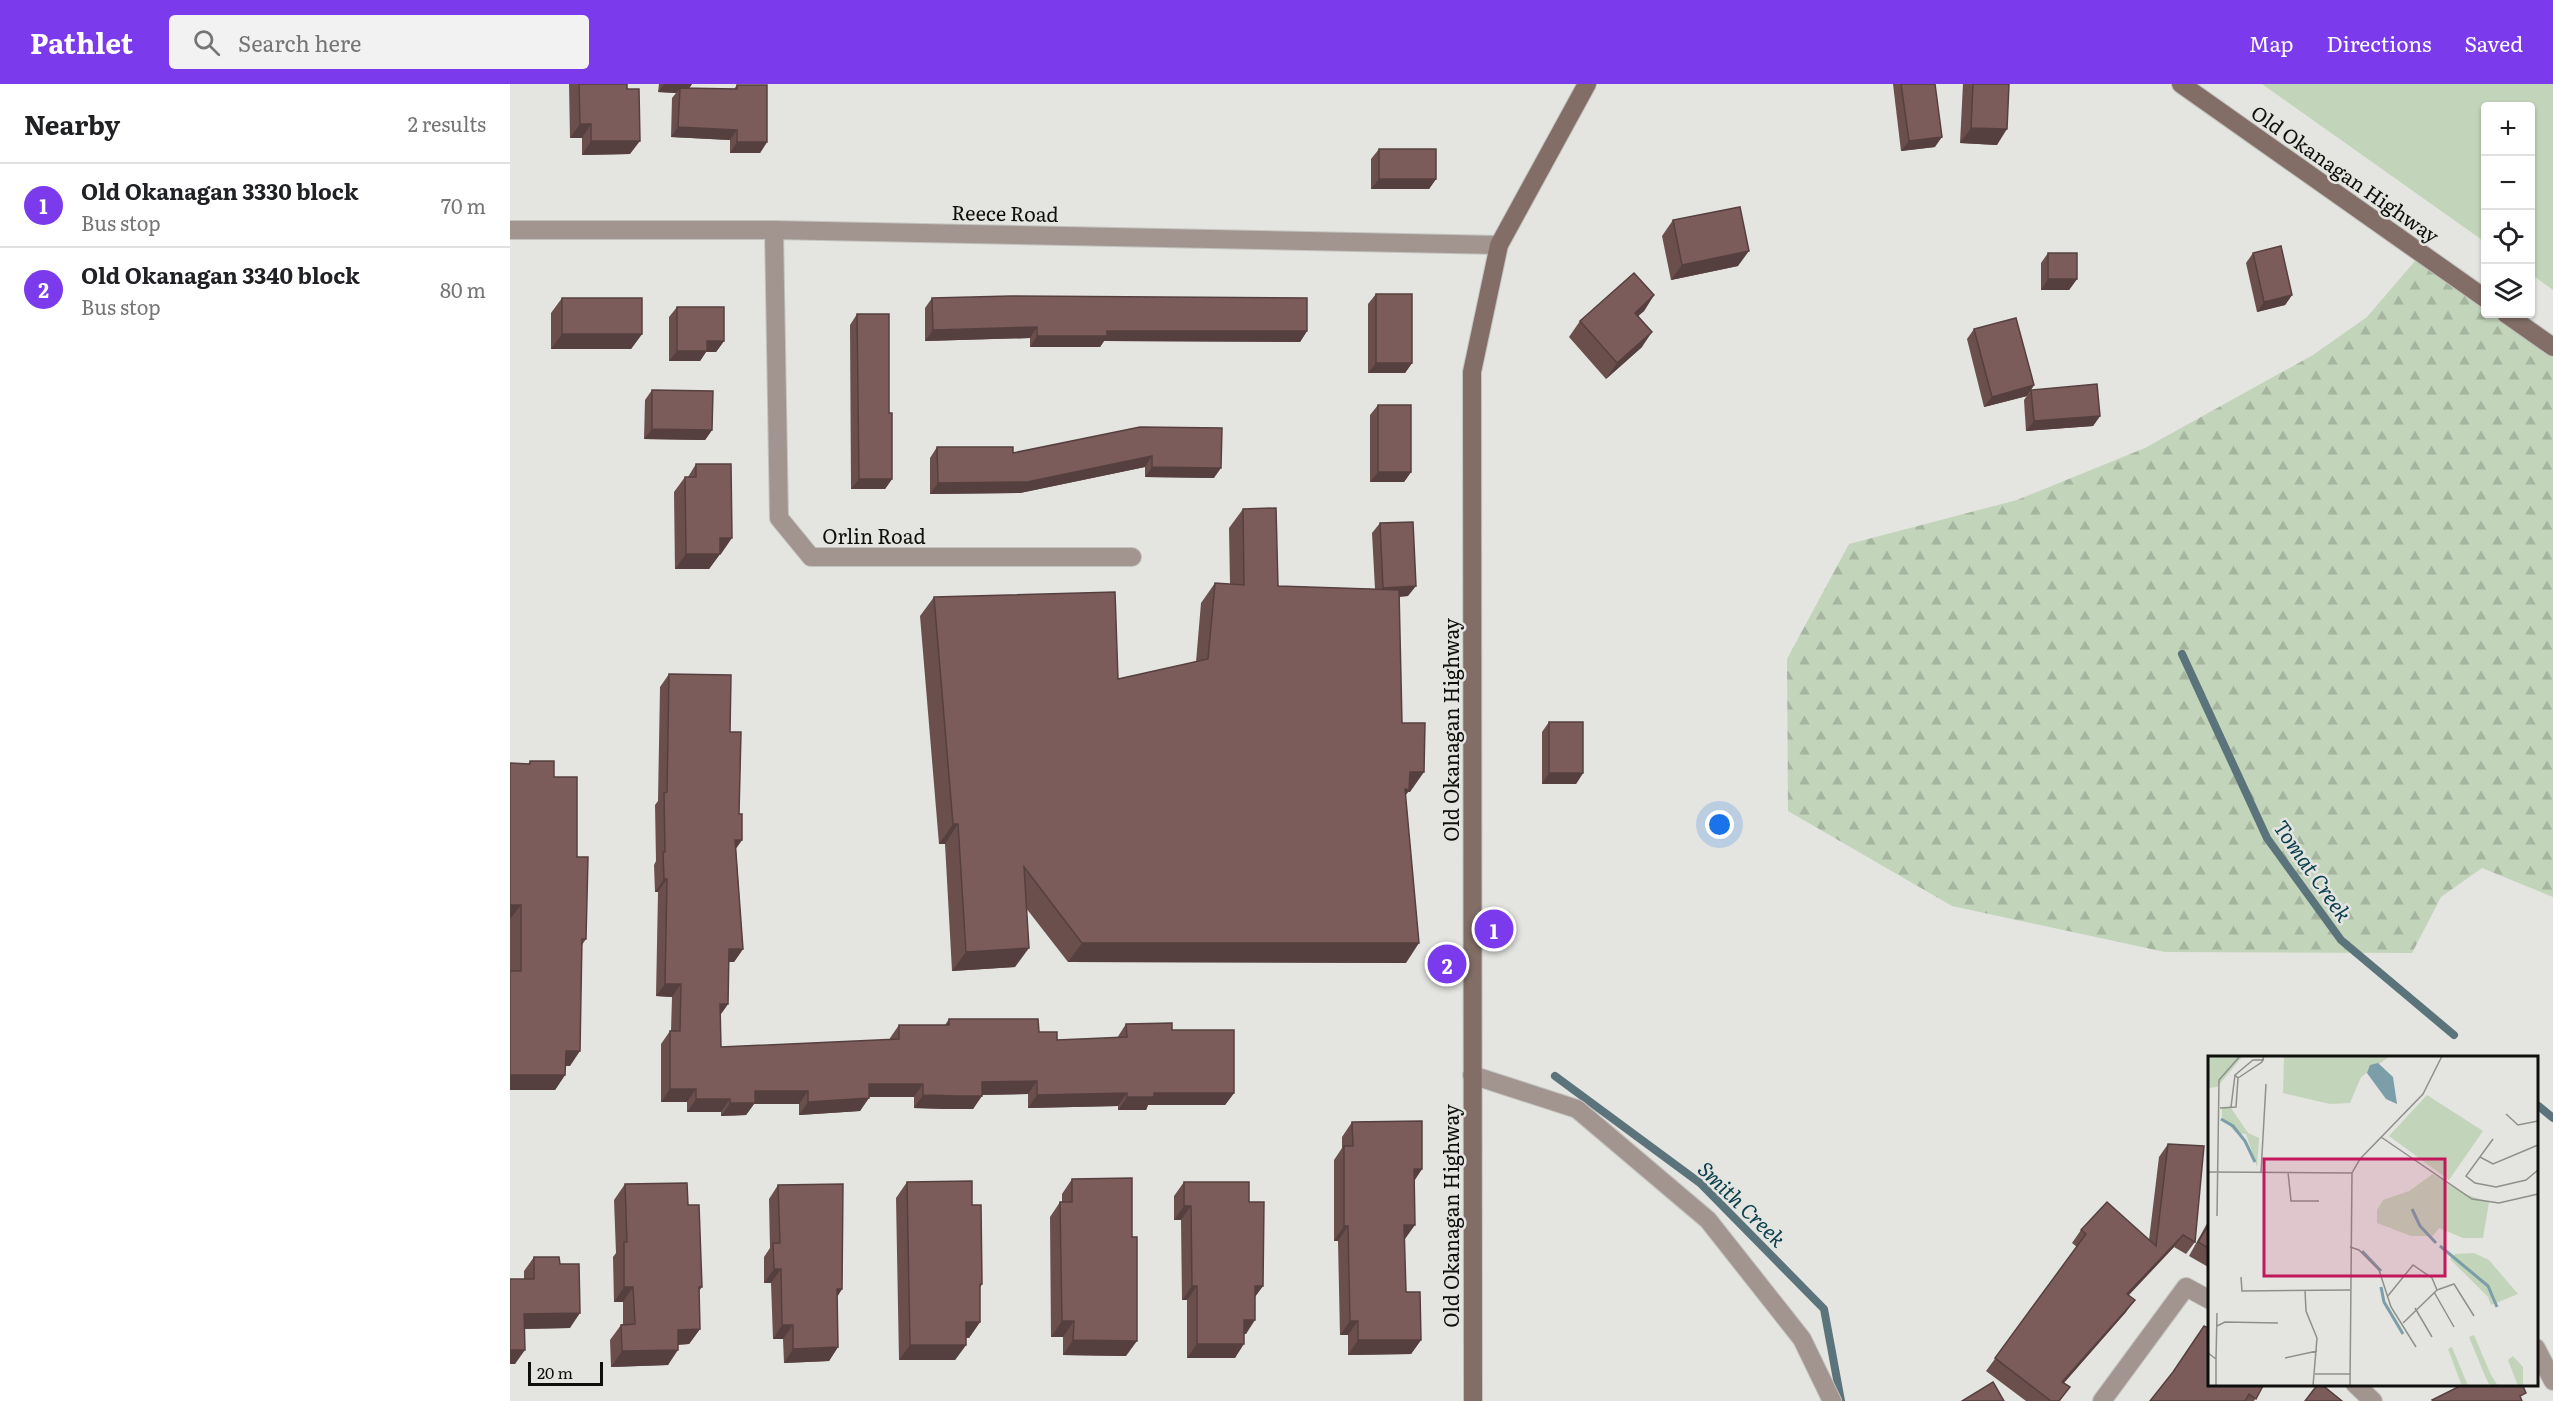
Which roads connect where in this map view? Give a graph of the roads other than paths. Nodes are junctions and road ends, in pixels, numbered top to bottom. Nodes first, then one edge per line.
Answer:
1 (1587, 84) edge
2 (2181, 84) edge
3 (510, 230) edge
4 (774, 230) junction
5 (1499, 245) junction
6 (2481, 295) edge
7 (2512, 318) edge
8 (2553, 347) edge
9 (1132, 557) dead end
10 (1472, 1075) junction
11 (2208, 1299) edge
12 (2538, 1352) edge
13 (2553, 1381) edge
14 (2357, 1386) edge
15 (1473, 1401) edge
16 (1832, 1401) edge
17 (2102, 1401) edge
18 (2373, 1401) edge

1 - 5 main road, Old Okanagan Highway
2 - 6 main road, Old Okanagan Highway
3 - 4 street, Reece Road
4 - 5 street, Reece Road
4 - 9 street, Orlin Road
5 - 10 main road, Old Okanagan Highway
7 - 8 main road
10 - 15 main road, Old Okanagan Highway
10 - 16 street
11 - 17 street
12 - 13 street
14 - 18 street

